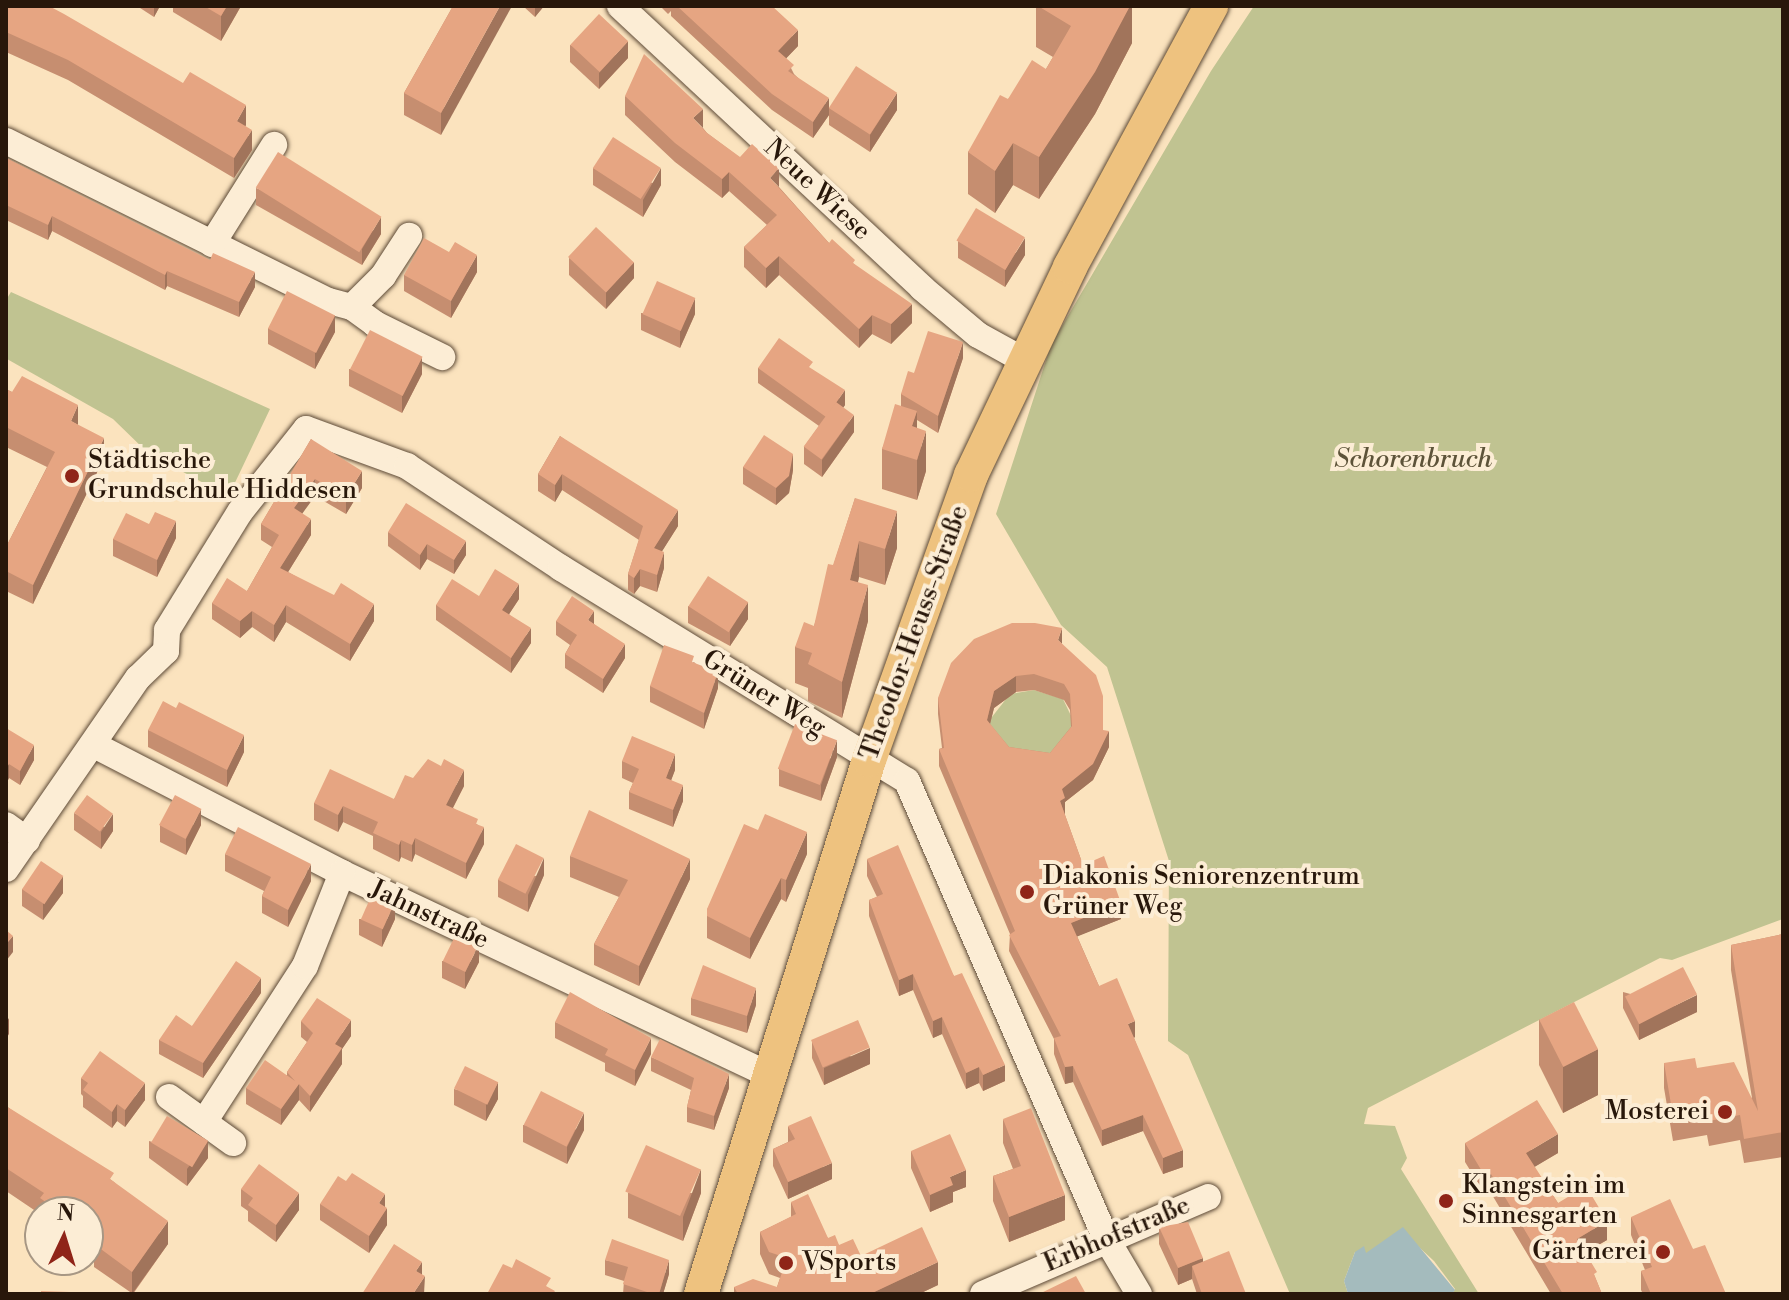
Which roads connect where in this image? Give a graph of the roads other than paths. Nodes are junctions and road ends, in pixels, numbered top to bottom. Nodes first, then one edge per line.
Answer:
1 (620, 6) edge
2 (1211, 6) edge
3 (6, 141) edge
4 (274, 145) dead end
5 (409, 236) dead end
6 (212, 244) junction
7 (352, 307) junction
8 (442, 357) dead end
9 (1025, 361) junction
10 (94, 745) junction
11 (869, 760) junction
12 (17, 833) edge
13 (6, 869) edge
14 (342, 873) junction
15 (768, 1074) junction
16 (169, 1097) dead end
17 (204, 1122) junction
18 (233, 1143) dead end
19 (1208, 1197) dead end
20 (1106, 1238) junction
21 (701, 1294) edge
22 (983, 1294) edge
23 (1139, 1294) edge

1 - 9 street, Neue Wiese
2 - 9 main road, Theodor-Heuss-Straße
3 - 6 street
4 - 6 street
5 - 7 street
6 - 7 street
7 - 8 street
9 - 11 main road, Theodor-Heuss-Straße
10 - 11 street, Grüner Weg
10 - 12 street
10 - 14 street, Jahnstraße
11 - 15 main road, Theodor-Heuss-Straße
11 - 20 street, Grüner Weg
12 - 13 street
14 - 15 street, Jahnstraße
14 - 17 street
15 - 21 main road, Theodor-Heuss-Straße
16 - 17 street
17 - 18 street
19 - 20 street, Erbhofstraße
20 - 22 street, Erbhofstraße
20 - 23 street, Grüner Weg

